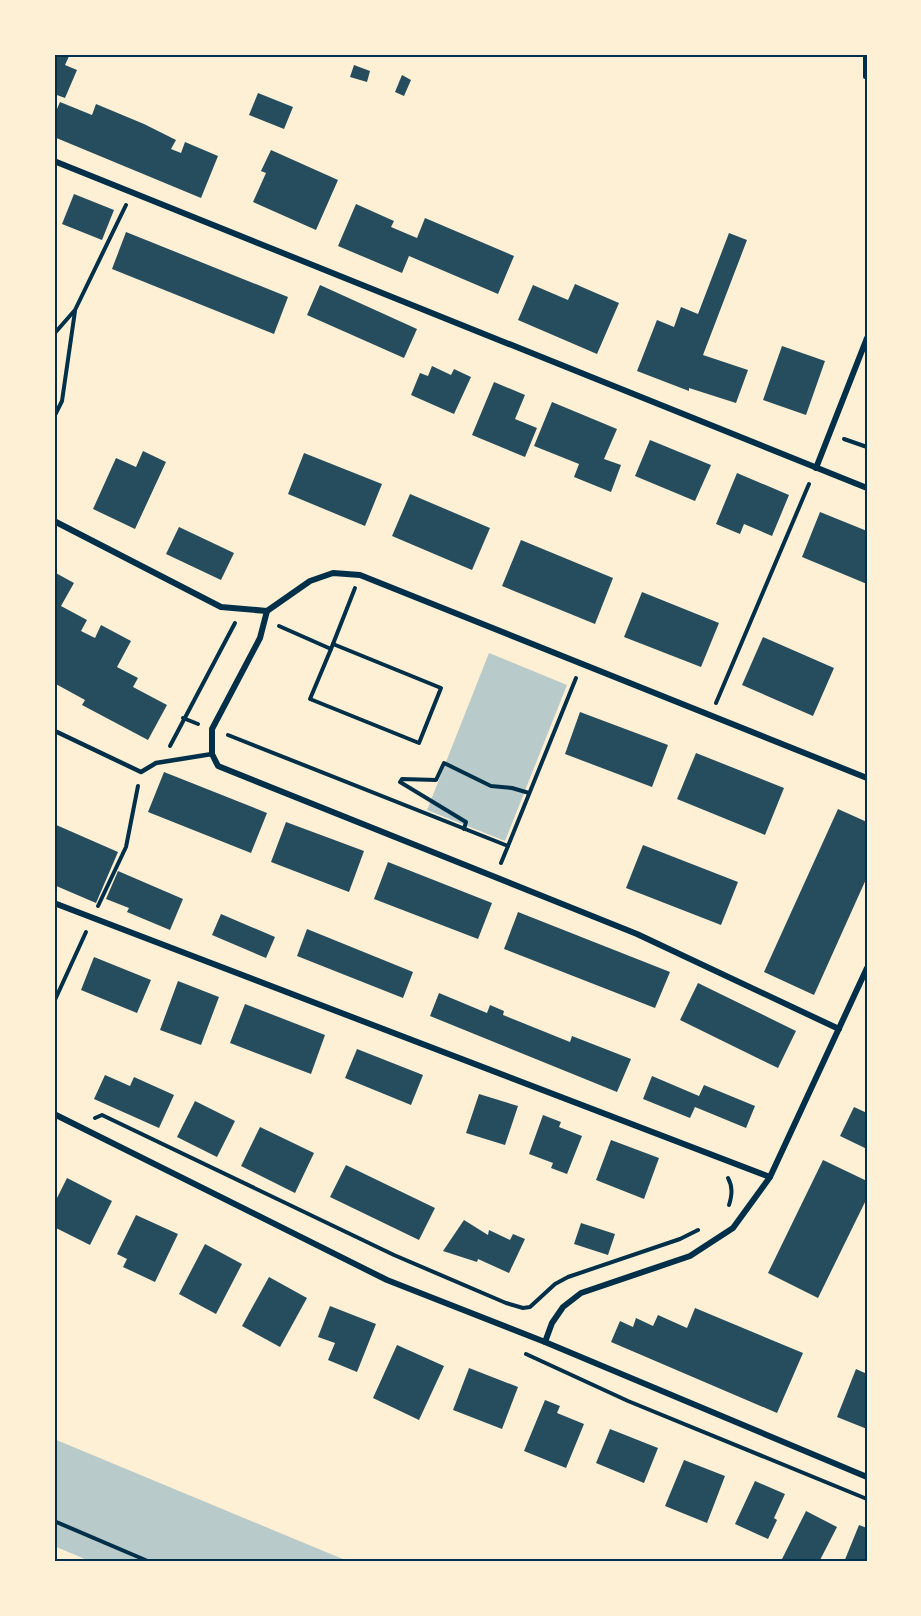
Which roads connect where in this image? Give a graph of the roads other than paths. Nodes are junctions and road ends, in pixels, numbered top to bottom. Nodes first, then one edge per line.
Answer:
1 (54, 161) edge
2 (867, 338) edge
3 (816, 468) junction
4 (867, 488) edge
5 (54, 521) edge
6 (267, 611) junction
7 (57, 732) dead end
8 (212, 754) junction
9 (867, 778) edge
10 (54, 903) edge
11 (867, 968) edge
12 (838, 1029) junction
13 (54, 1114) edge
14 (770, 1177) junction
15 (545, 1342) junction
16 (867, 1477) edge

1 - 3 street
2 - 3 street
3 - 4 street
5 - 6 street
6 - 8 street
6 - 9 street
7 - 8 lane
8 - 12 street
10 - 14 street
11 - 12 street
12 - 14 street
13 - 15 street
14 - 15 street
15 - 16 street

